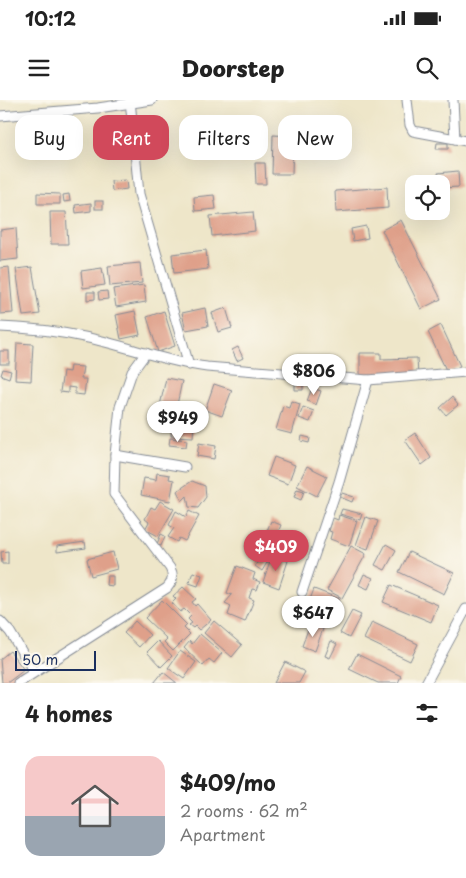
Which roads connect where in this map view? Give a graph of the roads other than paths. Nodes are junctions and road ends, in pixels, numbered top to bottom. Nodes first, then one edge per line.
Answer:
1 (152, 100) edge
2 (407, 100) edge
3 (452, 100) edge
4 (130, 102) edge
5 (0, 116) edge
6 (456, 139) junction
7 (466, 141) edge
8 (0, 327) edge
9 (146, 353) junction
10 (189, 365) junction
11 (466, 372) edge
12 (368, 380) junction
13 (115, 454) junction
14 (185, 467) dead end
15 (302, 592) dead end
16 (466, 609) edge
17 (0, 622) edge
18 (34, 672) junction
19 (18, 683) edge
20 (426, 683) edge

1 - 4 street
2 - 6 street
3 - 6 street
4 - 5 street
4 - 10 street
6 - 7 street
8 - 9 street
9 - 10 street
9 - 13 street
10 - 12 street
11 - 12 street
12 - 15 street
13 - 14 street
13 - 18 street
16 - 20 street
17 - 18 street
18 - 19 street

